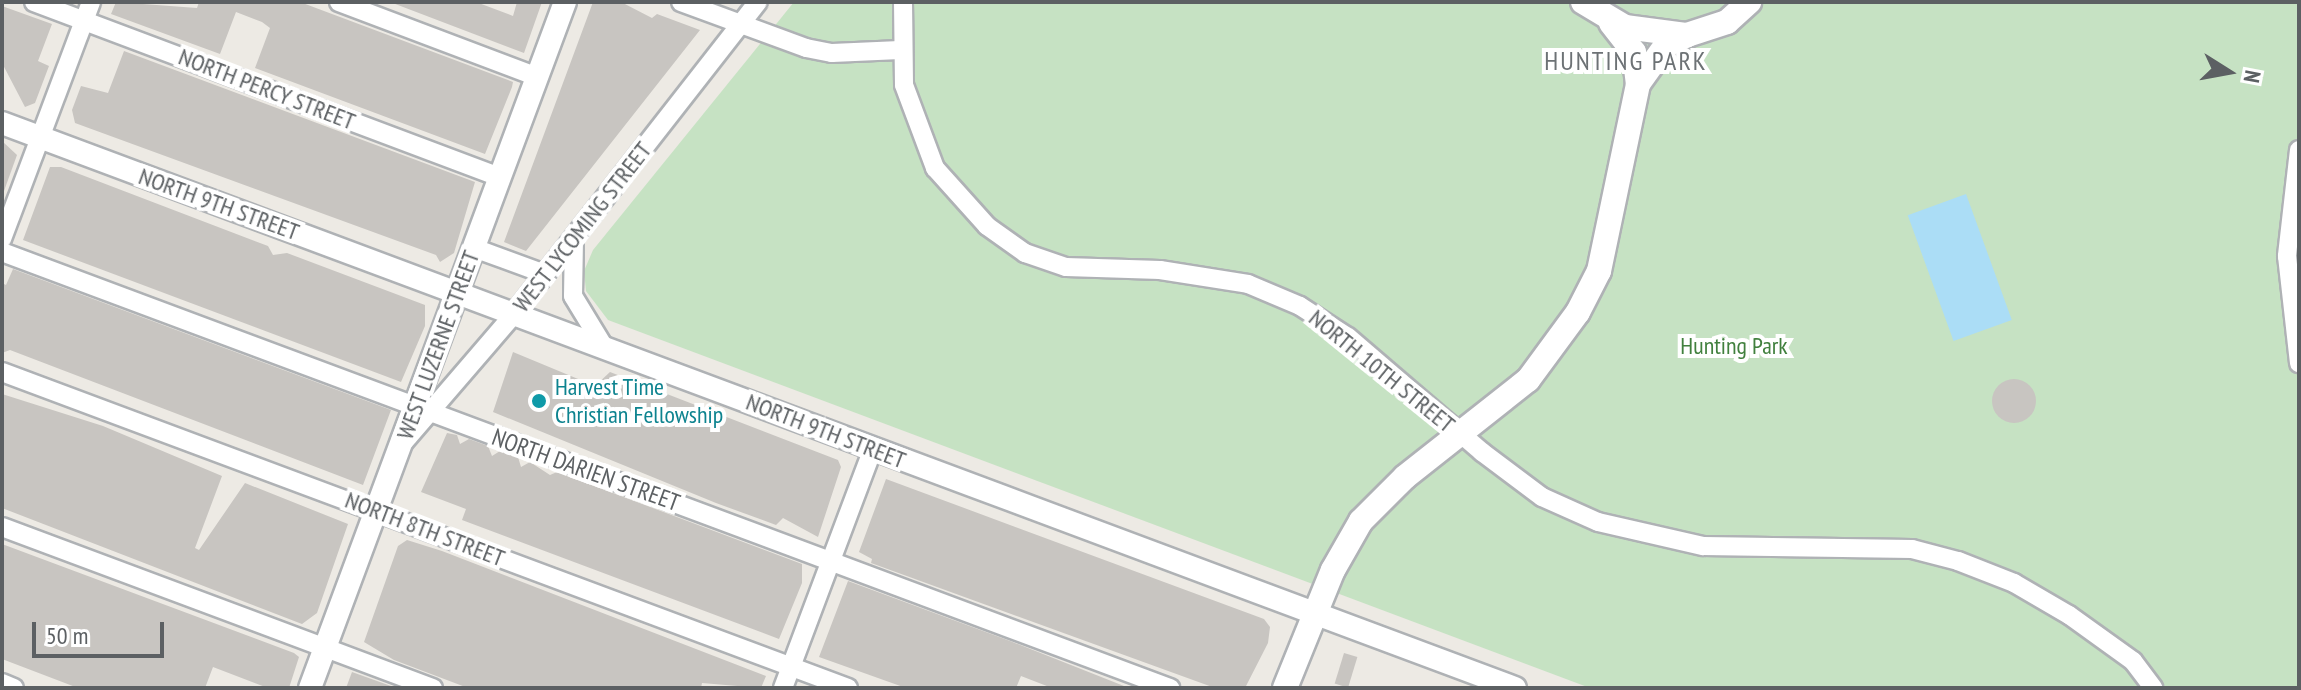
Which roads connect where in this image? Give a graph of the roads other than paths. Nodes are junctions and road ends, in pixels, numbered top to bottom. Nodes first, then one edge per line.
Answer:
1 (34, 2) edge
2 (91, 2) edge
3 (339, 2) edge
4 (565, 2) edge
5 (681, 2) edge
6 (758, 2) edge
7 (903, 2) edge
8 (1583, 2) edge
9 (1749, 2) edge
10 (1608, 20) junction
11 (84, 21) junction
12 (741, 24) junction
13 (1687, 35) junction
14 (900, 50) junction
15 (537, 77) junction
16 (1638, 84) junction
17 (2, 123) edge
18 (40, 138) junction
19 (2299, 150) edge
20 (500, 177) junction
21 (575, 236) junction
22 (2, 239) edge
23 (474, 248) junction
24 (2, 252) edge
25 (545, 274) junction
26 (457, 292) junction
27 (514, 314) junction
28 (604, 347) junction
29 (2299, 363) edge
30 (2, 372) edge
31 (423, 410) junction
32 (1461, 435) junction
33 (873, 449) junction
34 (376, 511) junction
35 (2, 527) edge
36 (831, 561) junction
37 (1315, 611) junction
38 (325, 648) junction
39 (791, 667) junction
40 (2, 683) edge
41 (14, 688) edge
42 (310, 688) edge
43 (433, 688) edge
44 (783, 688) edge
45 (848, 688) edge
46 (1170, 688) edge
47 (1285, 688) edge
48 (1515, 688) edge
49 (2153, 688) edge

1 - 11 street, NORTH PERCY STREET
2 - 11 street
3 - 15 street
4 - 15 street, WEST LUZERNE STREET
5 - 12 street
6 - 12 street, WEST LYCOMING STREET
7 - 14 street, NORTH 10TH STREET
8 - 10 main road
9 - 13 main road
10 - 13 main road
10 - 16 main road
11 - 18 street
11 - 20 street, NORTH PERCY STREET
12 - 14 street
12 - 21 street, WEST LYCOMING STREET
13 - 16 main road
14 - 32 street, NORTH 10TH STREET
15 - 20 street, WEST LUZERNE STREET
16 - 32 main road
17 - 18 street, NORTH 9TH STREET
18 - 22 street
18 - 26 street, NORTH 9TH STREET
19 - 29 street
20 - 23 street, WEST LUZERNE STREET
21 - 25 street, WEST LYCOMING STREET
21 - 28 street
23 - 25 street
23 - 26 street, WEST LUZERNE STREET
24 - 31 street, NORTH DARIEN STREET
25 - 27 street, WEST LYCOMING STREET
26 - 27 street, NORTH 9TH STREET
26 - 31 street, WEST LUZERNE STREET
27 - 28 street, NORTH 9TH STREET
27 - 31 street, WEST LYCOMING STREET
28 - 33 street, NORTH 9TH STREET
30 - 34 street, NORTH 8TH STREET
31 - 34 street, WEST LUZERNE STREET
31 - 36 street, NORTH DARIEN STREET
32 - 37 main road
32 - 49 street, NORTH 10TH STREET
33 - 36 street
33 - 37 street, NORTH 9TH STREET
34 - 38 street, WEST LUZERNE STREET
34 - 39 street, NORTH 8TH STREET
35 - 38 street
36 - 39 street
36 - 46 street, NORTH DARIEN STREET
37 - 47 main road
37 - 48 street, NORTH 9TH STREET
38 - 42 street, WEST LUZERNE STREET
38 - 43 street
39 - 44 street
39 - 45 street, NORTH 8TH STREET
40 - 41 street

